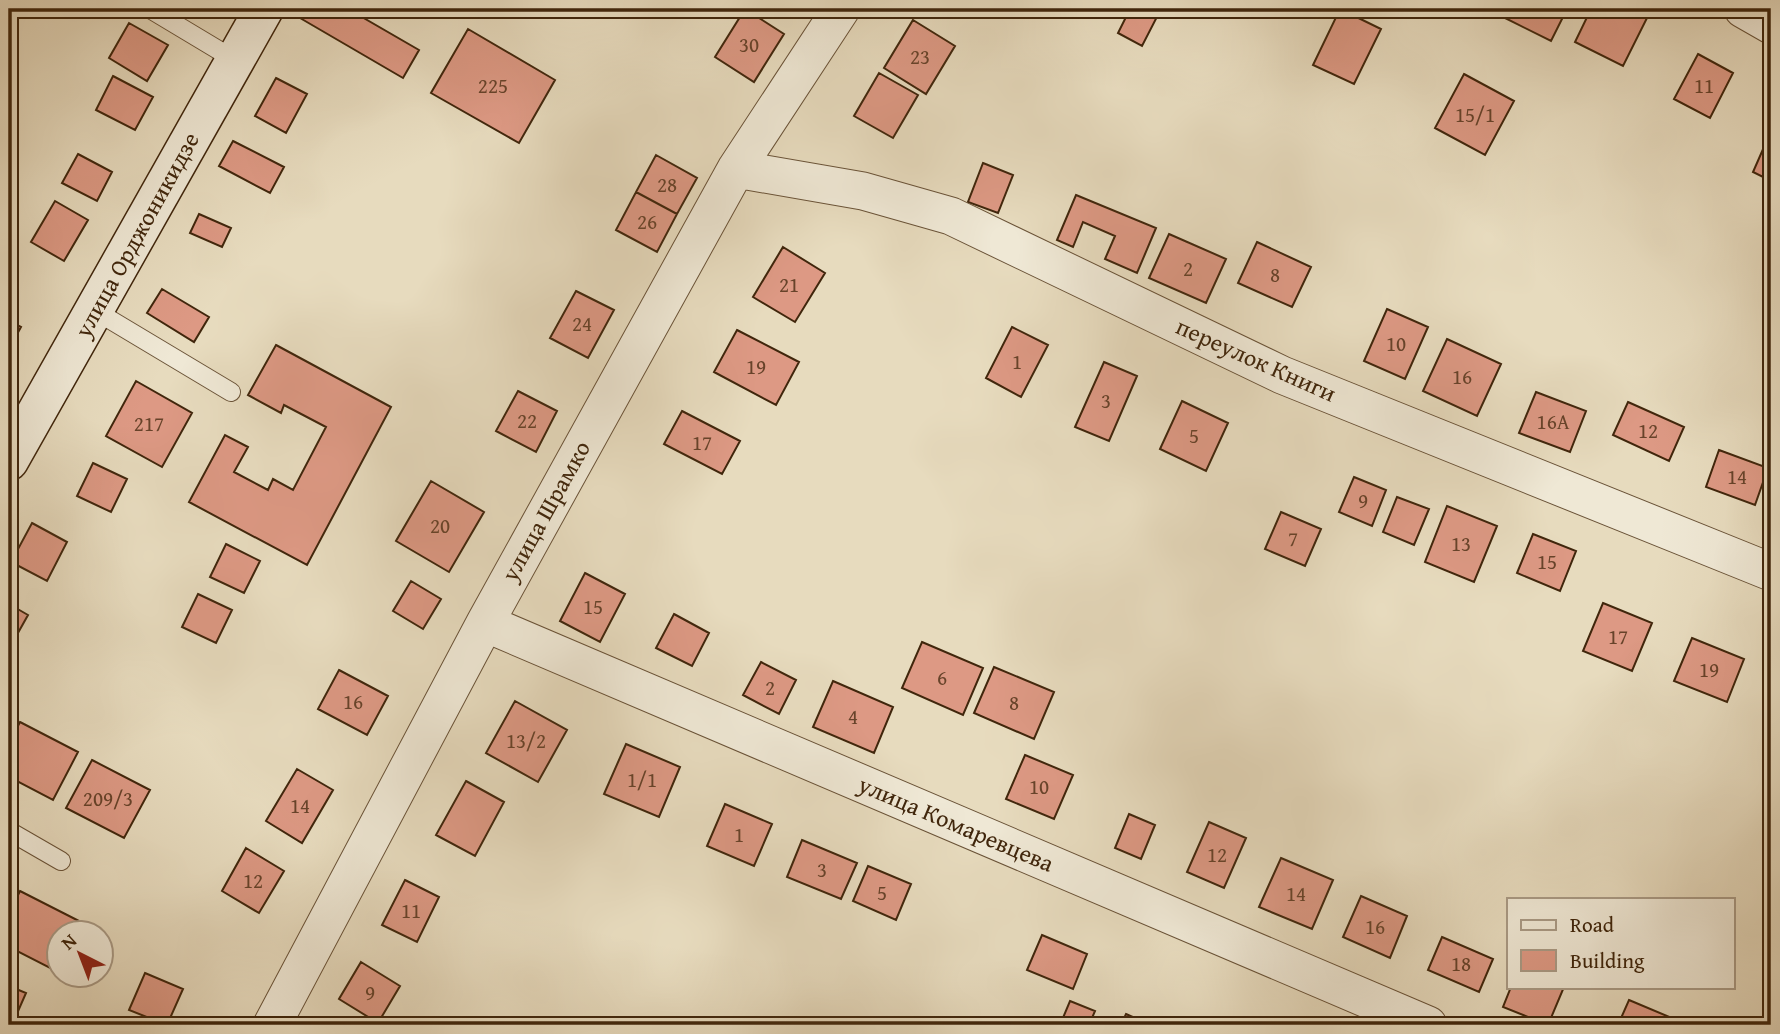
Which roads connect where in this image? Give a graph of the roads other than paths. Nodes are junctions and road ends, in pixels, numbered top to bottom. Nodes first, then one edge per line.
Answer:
1 (150, 9) edge
2 (264, 9) edge
3 (841, 9) edge
4 (1743, 9) edge
5 (1771, 25) edge
6 (235, 60) junction
7 (736, 169) junction
8 (94, 310) junction
9 (231, 393) dead end
10 (9, 461) edge
11 (1771, 572) edge
12 (485, 623) junction
13 (9, 831) edge
14 (61, 860) dead end
15 (272, 1025) edge
16 (1428, 1025) edge

1 - 6 lane
2 - 6 street, улица Орджоникидзе
3 - 7 street, улица Шрамко
4 - 5 street
6 - 8 street, улица Орджоникидзе
7 - 11 street, переулок Книги
7 - 12 street, улица Шрамко
8 - 9 lane
8 - 10 street, улица Орджоникидзе
12 - 15 street, улица Шрамко
12 - 16 street, улица Комаревцева
13 - 14 lane

